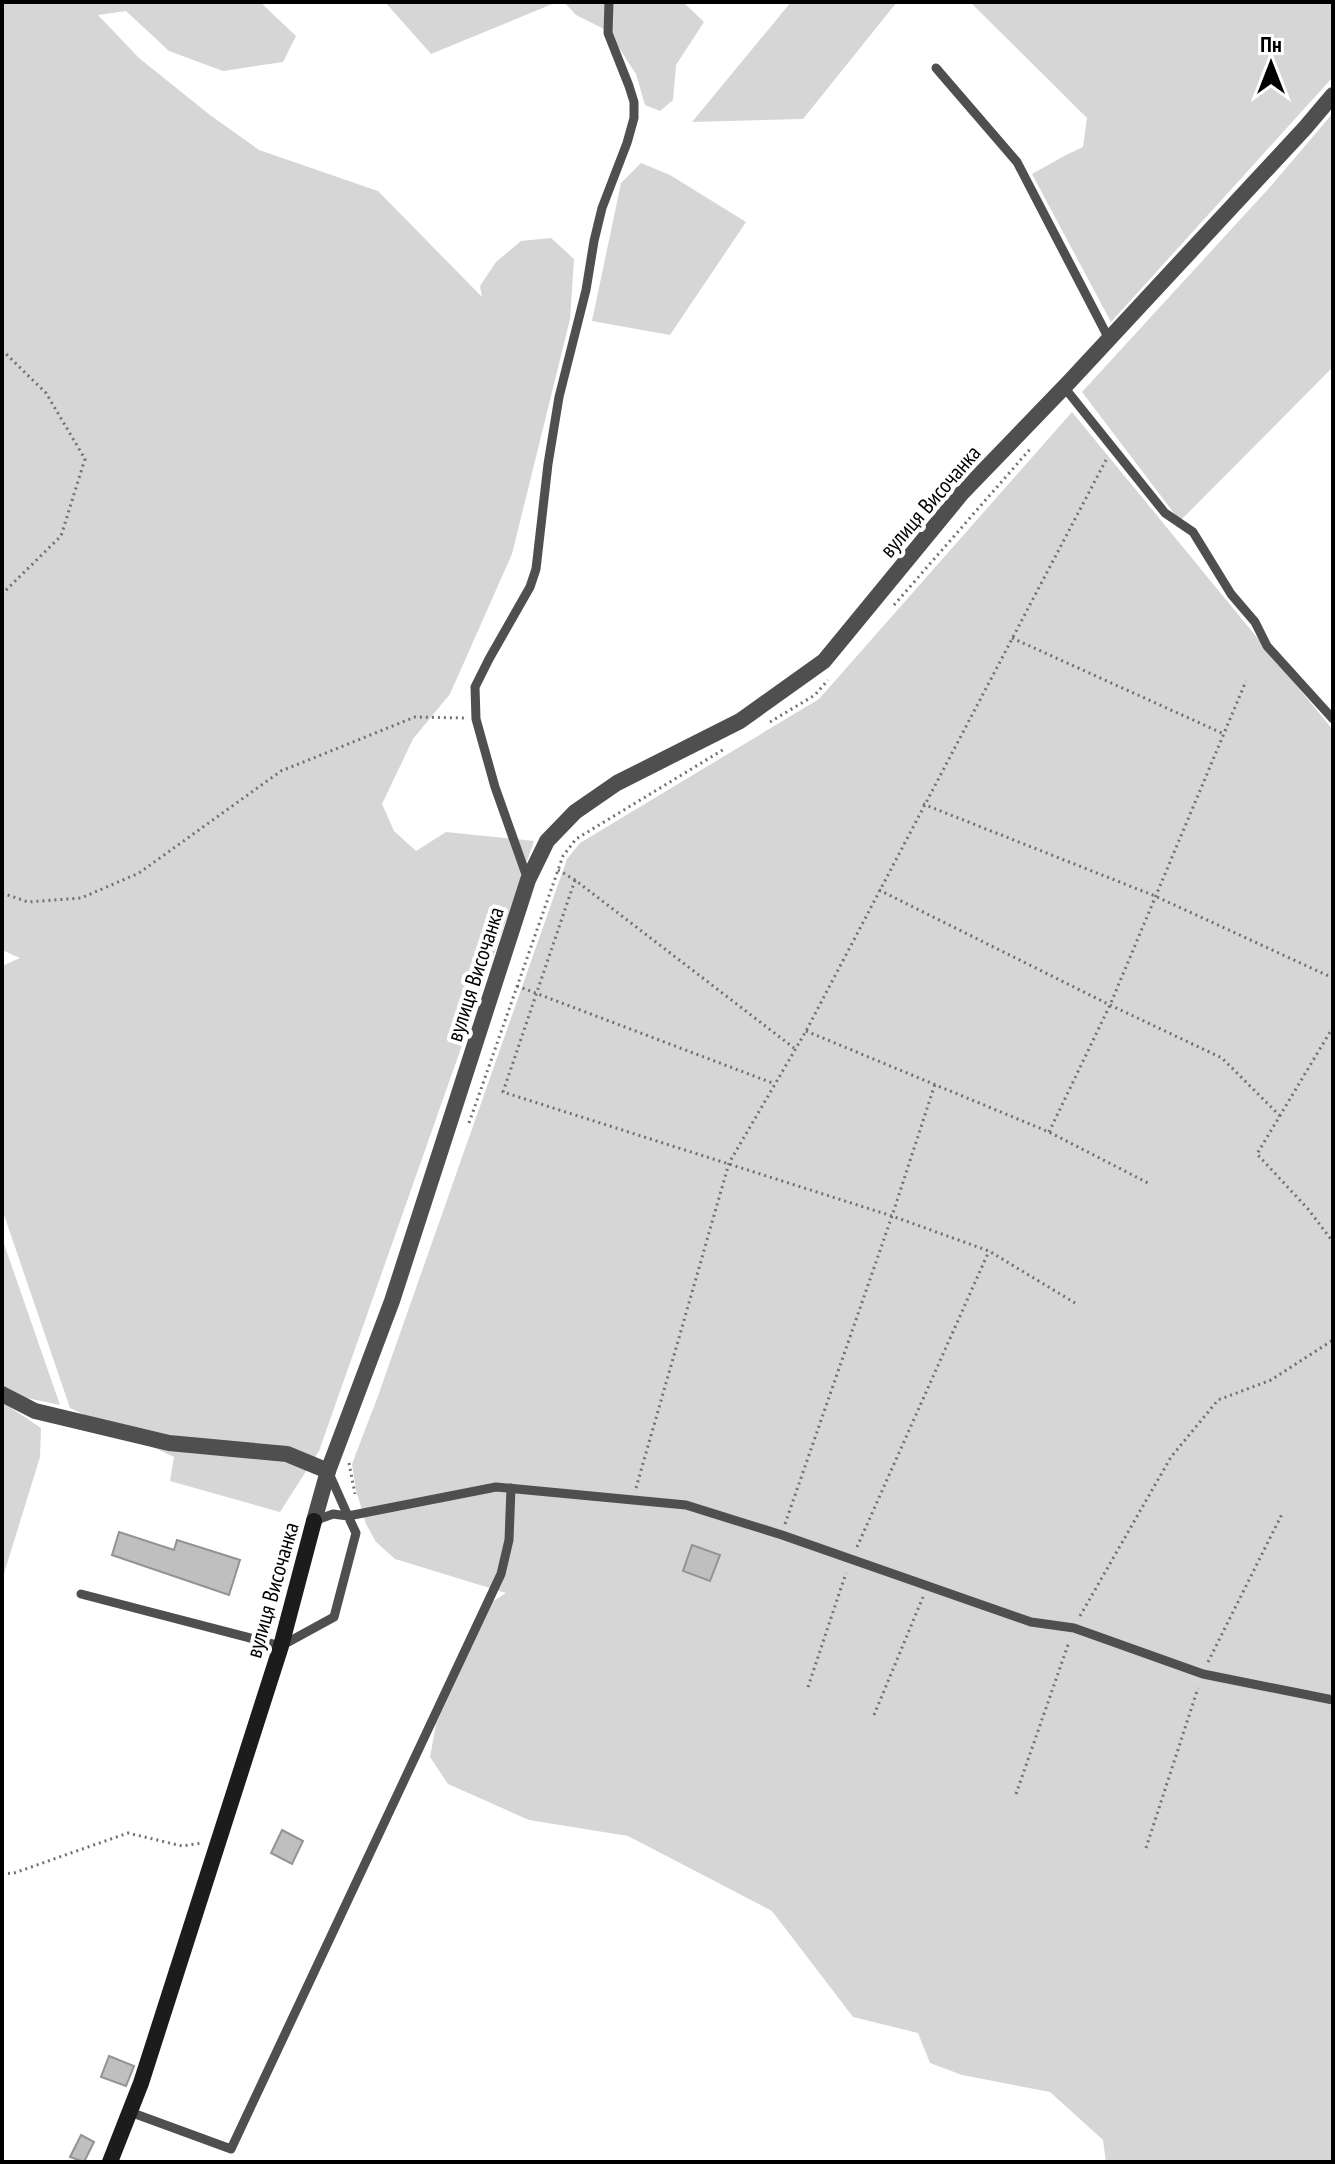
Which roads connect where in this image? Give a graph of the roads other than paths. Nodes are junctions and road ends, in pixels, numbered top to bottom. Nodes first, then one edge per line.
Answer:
1 (609, 2) edge
2 (936, 68) dead end
3 (1333, 95) edge
4 (1109, 339) junction
5 (1064, 387) junction
6 (1318, 700) junction
7 (1333, 701) edge
8 (1333, 719) edge
9 (528, 880) junction
10 (2, 1394) edge
11 (328, 1471) junction
12 (511, 1488) junction
13 (348, 1516) junction
14 (314, 1521) junction
15 (81, 1594) dead end
16 (281, 1646) junction
17 (1333, 1700) edge
18 (130, 2112) junction
19 (110, 2162) edge

1 - 9 lane
2 - 4 lane
3 - 4 street, вулиця Височанка
4 - 5 street, вулиця Височанка
5 - 6 lane
5 - 9 street, вулиця Височанка
6 - 7 lane
6 - 8 lane
9 - 11 street, вулиця Височанка
10 - 11 street
11 - 13 lane
11 - 14 street, вулиця Височанка
12 - 13 lane
12 - 17 lane
12 - 18 lane
13 - 14 lane
13 - 16 lane
14 - 16 street, вулиця Височанка
15 - 16 lane
16 - 18 street, вулиця Височанка
18 - 19 street, вулиця Височанка

